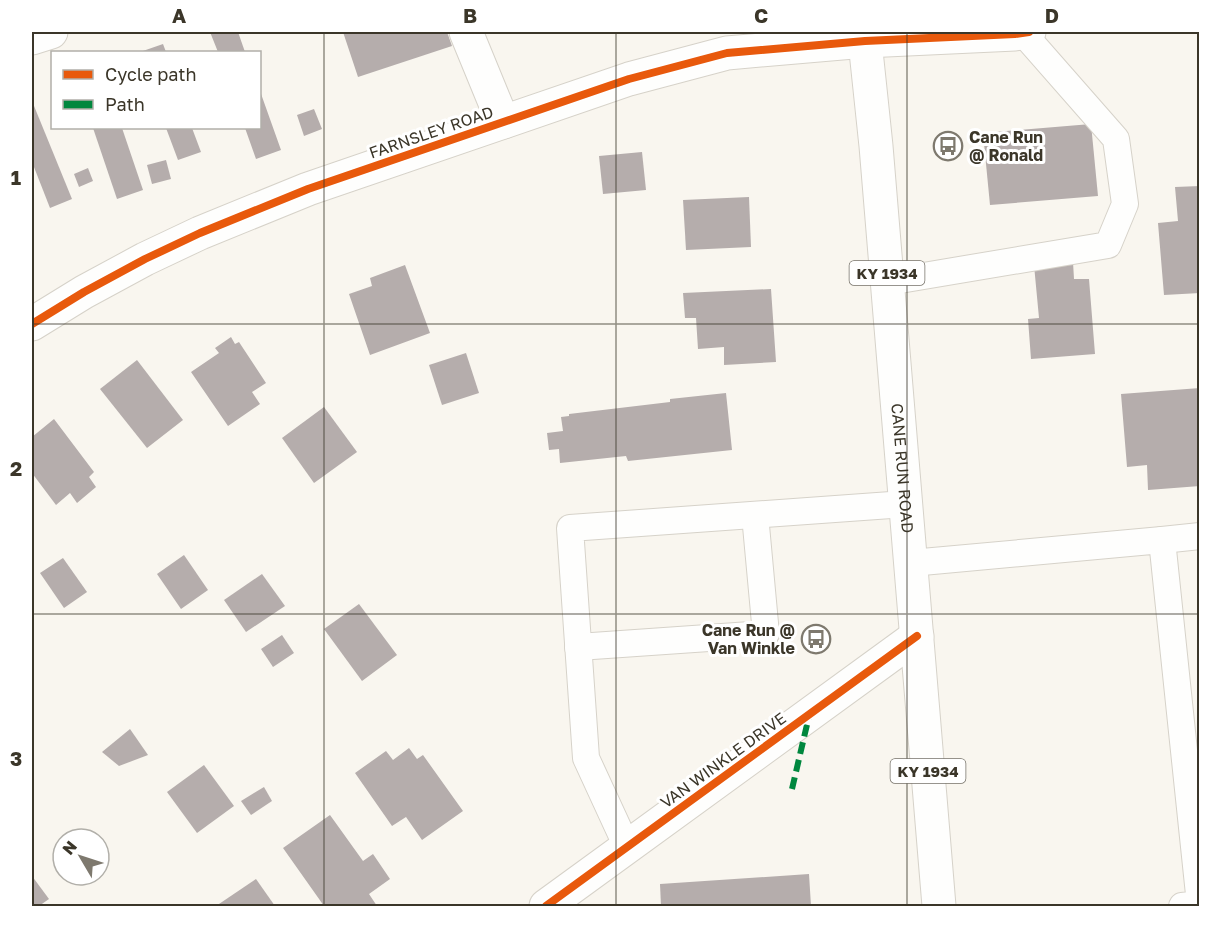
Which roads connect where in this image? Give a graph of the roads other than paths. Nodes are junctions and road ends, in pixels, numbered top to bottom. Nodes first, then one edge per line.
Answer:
1 (51, 32) edge
2 (466, 32) edge
3 (1026, 32) edge
4 (864, 36) edge
5 (32, 38) edge
6 (503, 122) junction
7 (888, 282) junction
8 (32, 324) edge
9 (905, 504) junction
10 (755, 515) junction
11 (1200, 536) edge
12 (1162, 540) junction
13 (910, 563) junction
14 (917, 636) junction
15 (578, 648) junction
16 (627, 847) junction
17 (546, 906) edge
18 (939, 906) edge
19 (1182, 906) edge

1 - 5 main road
2 - 6 main road
3 - 4 main road, FARNSLEY ROAD
3 - 7 lane
4 - 6 main road, FARNSLEY ROAD
4 - 7 main road, CANE RUN ROAD / KY 1934
6 - 8 main road, FARNSLEY ROAD
7 - 9 main road, CANE RUN ROAD / KY 1934
9 - 10 lane
9 - 13 main road, CANE RUN ROAD / KY 1934
10 - 15 lane
10 - 15 lane
11 - 12 lane
12 - 13 lane
12 - 19 lane
13 - 14 main road, CANE RUN ROAD / KY 1934
14 - 16 main road, VAN WINKLE DRIVE
14 - 18 main road, CANE RUN ROAD / KY 1934
15 - 16 lane
16 - 17 main road, VAN WINKLE DRIVE

